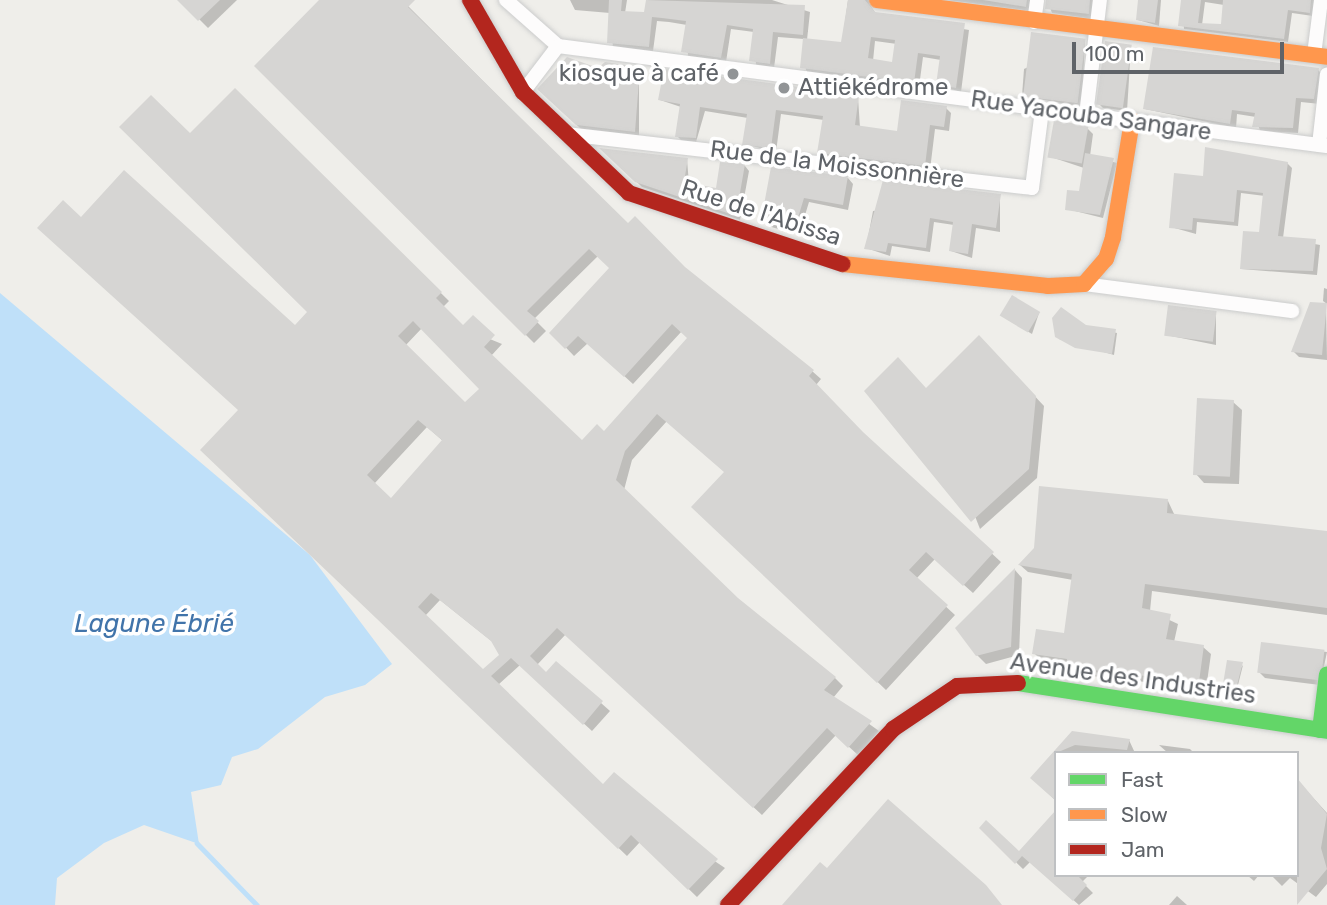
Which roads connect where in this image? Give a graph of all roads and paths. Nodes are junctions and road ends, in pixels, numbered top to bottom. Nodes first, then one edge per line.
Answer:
1 (470, 0) edge
2 (506, 0) edge
3 (877, 0) edge
4 (1037, 0) edge
5 (1100, 0) edge
6 (1321, 0) edge
7 (904, 1) edge
8 (1034, 22) junction
9 (1097, 30) junction
10 (561, 46) junction
11 (1320, 56) edge
12 (1327, 74) edge
13 (523, 92) junction
14 (1042, 110) junction
15 (1086, 115) junction
16 (1132, 121) junction
17 (563, 133) junction
18 (1323, 146) edge
19 (1084, 284) junction
20 (1293, 311) dead end
21 (1327, 674) edge
22 (1323, 731) edge
23 (728, 905) edge

1 - 13 street, Rue de l'Abissa
2 - 10 street
3 - 7 street
4 - 8 street
5 - 9 street
6 - 11 street
7 - 8 street
8 - 9 street
9 - 11 street
9 - 15 street
10 - 13 street
10 - 14 street, Rue Yacouba Sangare
12 - 18 street
13 - 17 street, Rue de l'Abissa
14 - 15 street, Rue Yacouba Sangare
14 - 17 street, Rue de la Moissonnière
15 - 16 street, Rue Yacouba Sangare
16 - 18 street, Rue Yacouba Sangare
16 - 19 street
17 - 19 street, Rue de l'Abissa
19 - 20 street
21 - 22 street
22 - 23 street, Avenue des Industries

